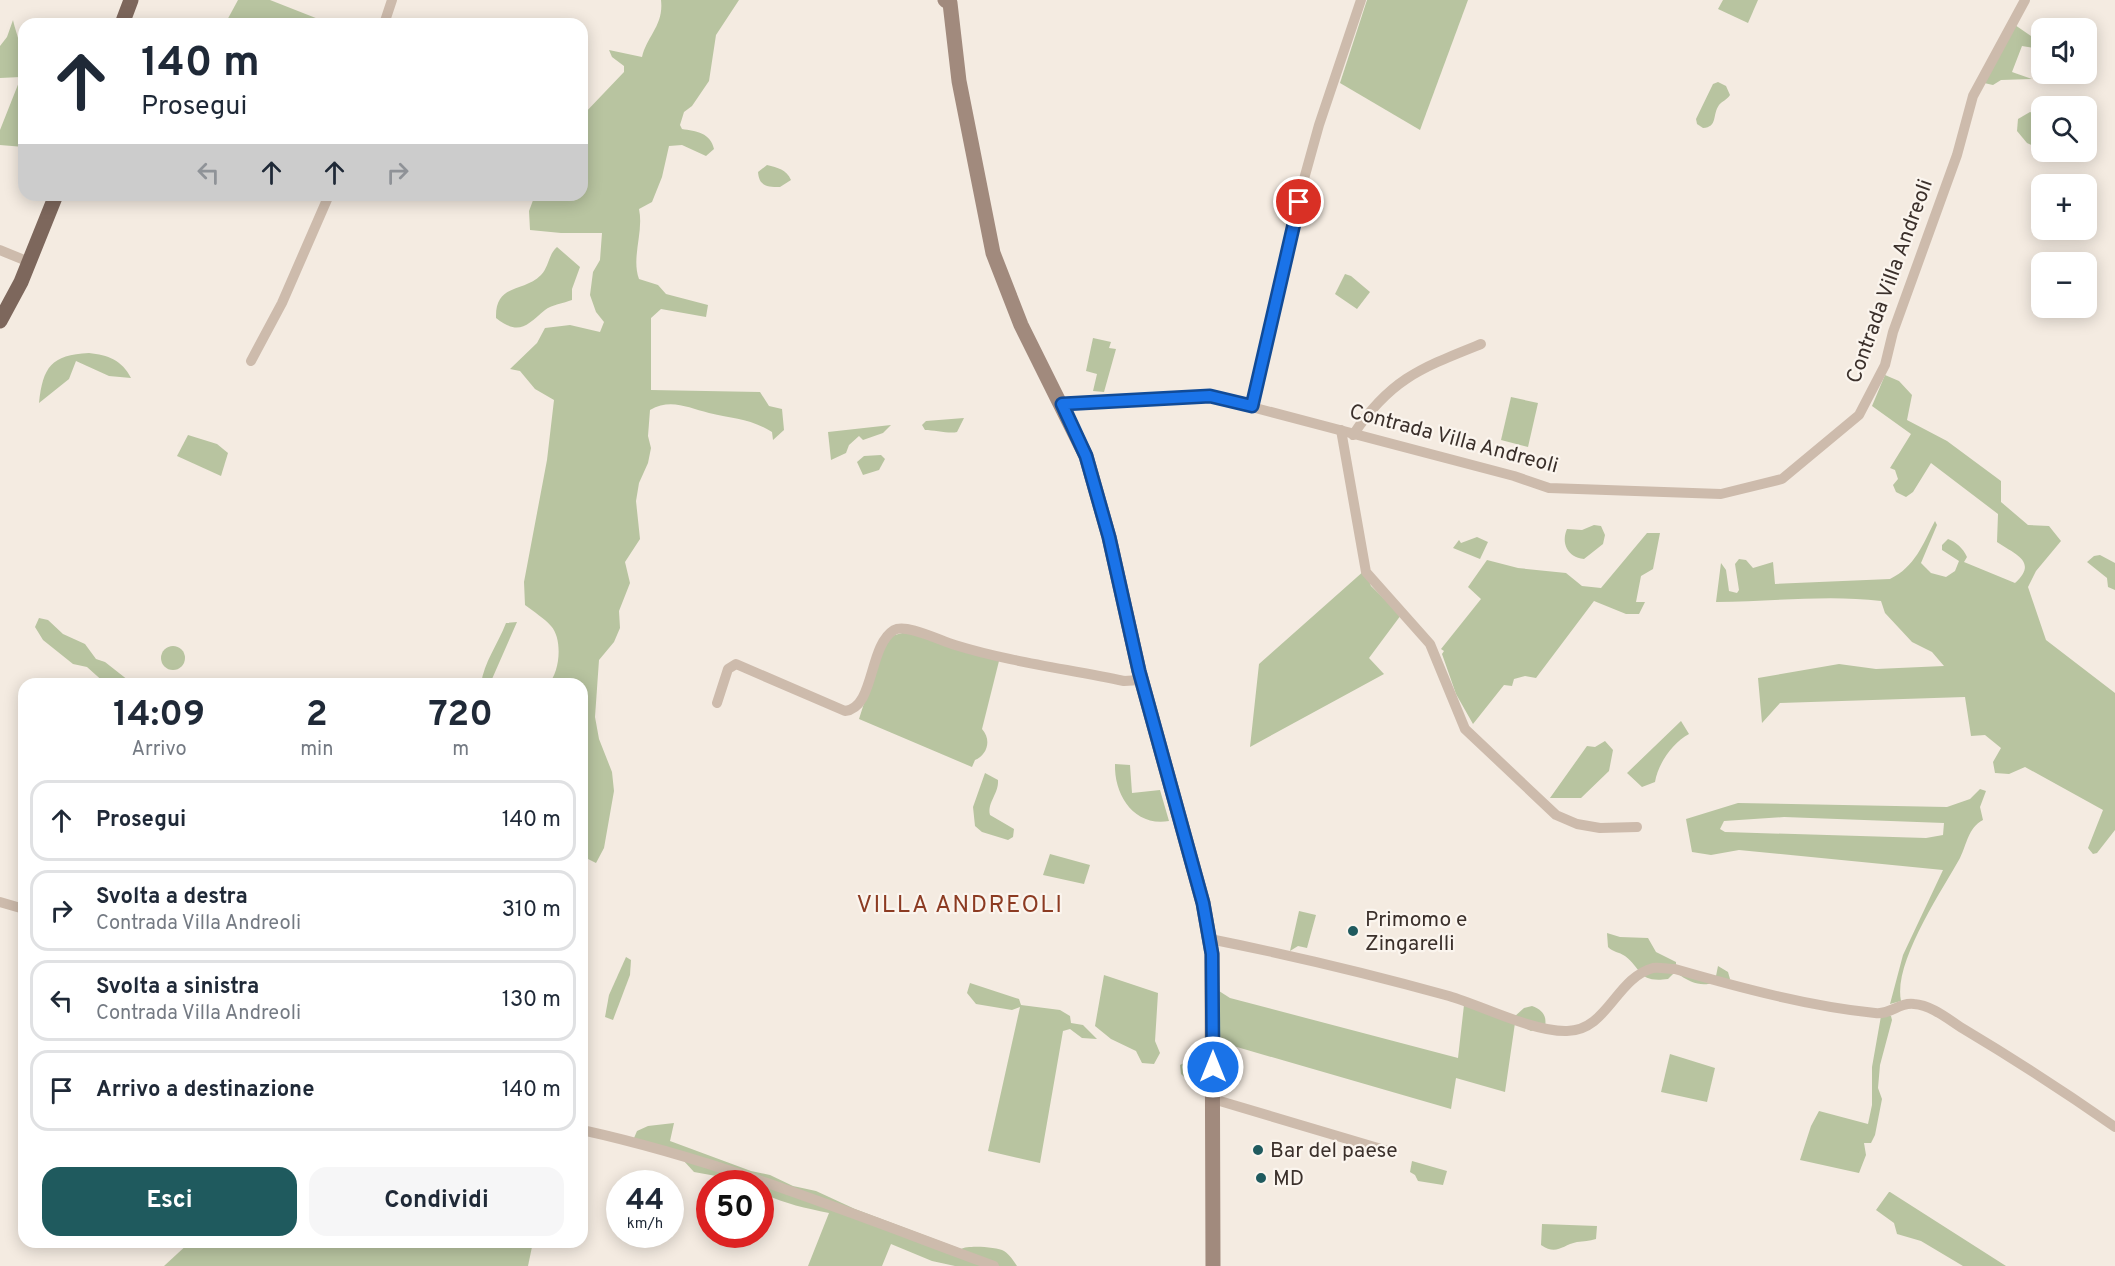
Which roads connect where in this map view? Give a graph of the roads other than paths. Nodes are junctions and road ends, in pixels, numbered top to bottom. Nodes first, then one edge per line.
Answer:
1 (131, 0) edge
2 (392, 0) edge
3 (1361, 0) edge
4 (2025, 0) edge
5 (948, 1) edge
6 (124, 18) edge
7 (386, 18) edge
8 (54, 201) edge
9 (326, 201) edge
10 (0, 250) edge
11 (29, 262) junction
12 (0, 321) edge
13 (1481, 344) dead end
14 (251, 361) dead end
15 (1062, 404) junction
16 (1252, 406) junction
17 (1341, 430) junction
18 (1353, 435) junction
19 (1141, 680) junction
20 (717, 703) dead end
21 (1637, 827) dead end
22 (0, 902) edge
23 (18, 907) edge
24 (1210, 939) junction
25 (1213, 1099) junction
26 (2115, 1127) edge
27 (588, 1131) edge
28 (1388, 1151) dead end
29 (994, 1266) edge
30 (1213, 1266) edge

1 - 6 main road
2 - 7 street
3 - 16 street
4 - 18 street, Contrada Villa Andreoli
5 - 15 main road
8 - 11 main road
9 - 14 street
10 - 11 street
11 - 12 main road
13 - 18 street
15 - 16 street, Contrada Villa Andreoli
15 - 19 main road
16 - 17 street, Contrada Villa Andreoli
17 - 18 street, Contrada Villa Andreoli
17 - 21 street
19 - 20 street
19 - 24 main road
22 - 23 street
24 - 25 main road
24 - 26 street
25 - 28 street
25 - 30 main road
27 - 29 street

